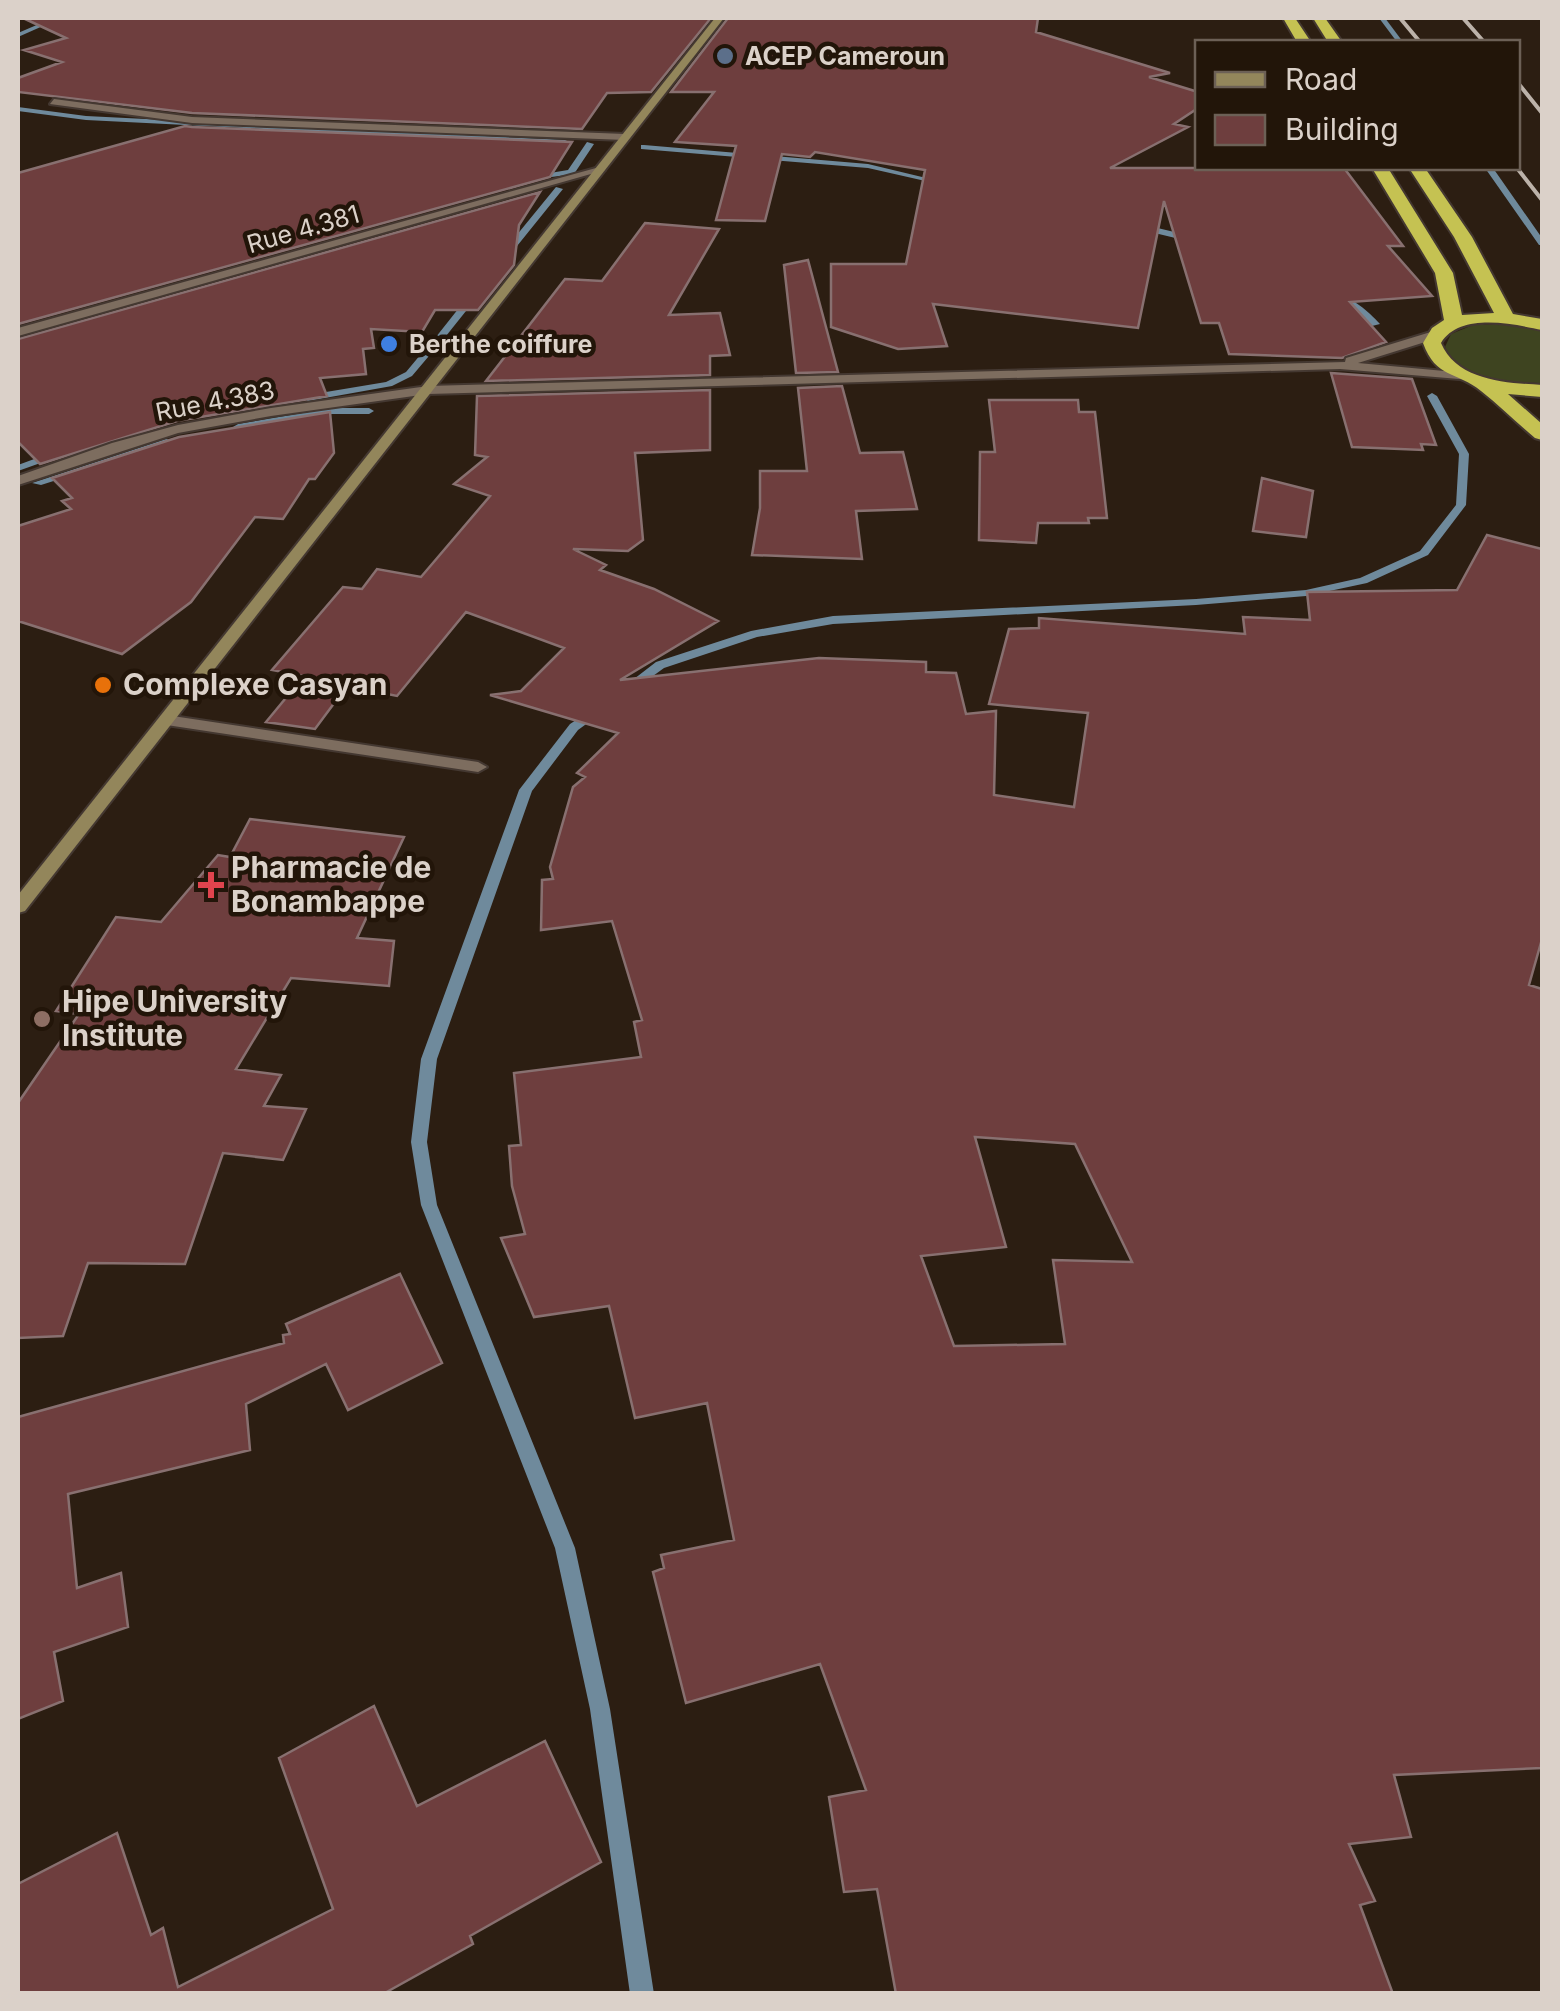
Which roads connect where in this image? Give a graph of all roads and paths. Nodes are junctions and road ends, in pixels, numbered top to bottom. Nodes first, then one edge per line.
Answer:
1 (719, 18) edge
2 (1289, 18) edge
3 (1319, 18) edge
4 (1303, 40) edge
5 (1334, 40) edge
6 (54, 102) dead end
7 (625, 138) junction
8 (600, 170) junction
9 (1381, 170) edge
10 (1418, 170) edge
11 (1506, 318) junction
12 (1454, 323) junction
13 (1542, 324) edge
14 (18, 332) edge
15 (1434, 335) junction
16 (1340, 365) junction
17 (1475, 380) junction
18 (428, 390) junction
19 (1542, 391) edge
20 (1542, 434) edge
21 (18, 481) edge
22 (166, 720) junction
23 (478, 767) dead end
24 (18, 907) edge

1 - 7 main road
2 - 4 highway
3 - 5 highway
6 - 7 street
7 - 8 main road
8 - 14 street, Rue 4.381
8 - 18 main road
9 - 12 highway
10 - 11 highway
11 - 12 highway
11 - 13 highway
12 - 15 highway
15 - 16 street
15 - 17 highway
16 - 17 street
16 - 18 street, Rue 4.383
17 - 19 highway
17 - 20 highway
18 - 21 street, Rue 4.383
18 - 22 main road
22 - 23 street
22 - 24 main road

